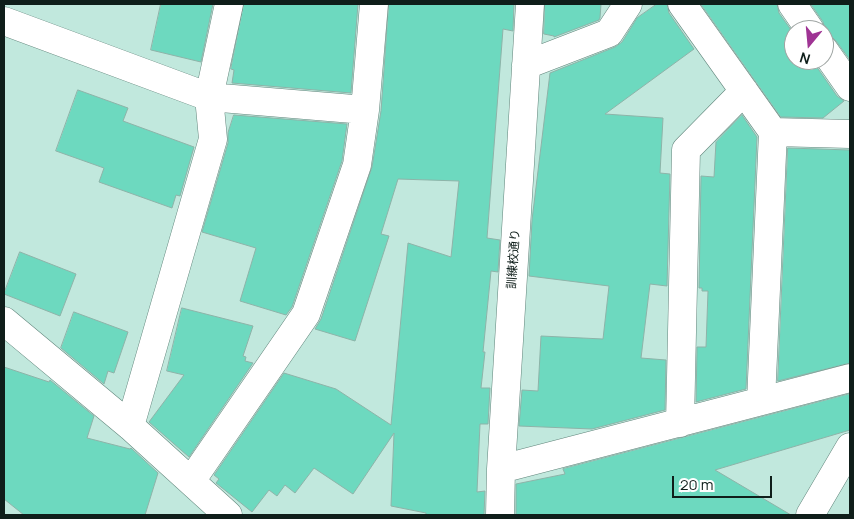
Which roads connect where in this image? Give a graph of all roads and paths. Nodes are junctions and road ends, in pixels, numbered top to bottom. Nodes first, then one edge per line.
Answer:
1 (229, 4) edge
2 (374, 4) edge
3 (530, 4) edge
4 (628, 4) edge
5 (682, 4) edge
6 (792, 4) edge
7 (803, 20) edge
8 (4, 21) edge
9 (834, 64) edge
10 (526, 65) junction
11 (850, 87) edge
12 (744, 91) junction
13 (209, 97) junction
14 (365, 110) junction
15 (774, 132) junction
16 (850, 134) edge
17 (4, 320) edge
18 (850, 378) edge
19 (761, 401) junction
20 (680, 422) junction
21 (130, 426) junction
22 (850, 447) edge
23 (501, 468) junction
24 (191, 481) junction
25 (228, 515) edge
26 (500, 515) edge
27 (810, 515) edge

1 - 13 street
2 - 14 street
3 - 10 street, 訓練校通り
4 - 10 street
5 - 12 street
6 - 7 street
8 - 13 street
9 - 11 street
10 - 23 street, 訓練校通り
12 - 15 street
12 - 20 street
13 - 14 street
13 - 21 street
14 - 24 street
15 - 16 street
15 - 19 street
17 - 21 street
18 - 19 street
19 - 20 street
20 - 23 street
21 - 24 street
22 - 27 street
23 - 26 street, 訓練校通り
24 - 25 street

